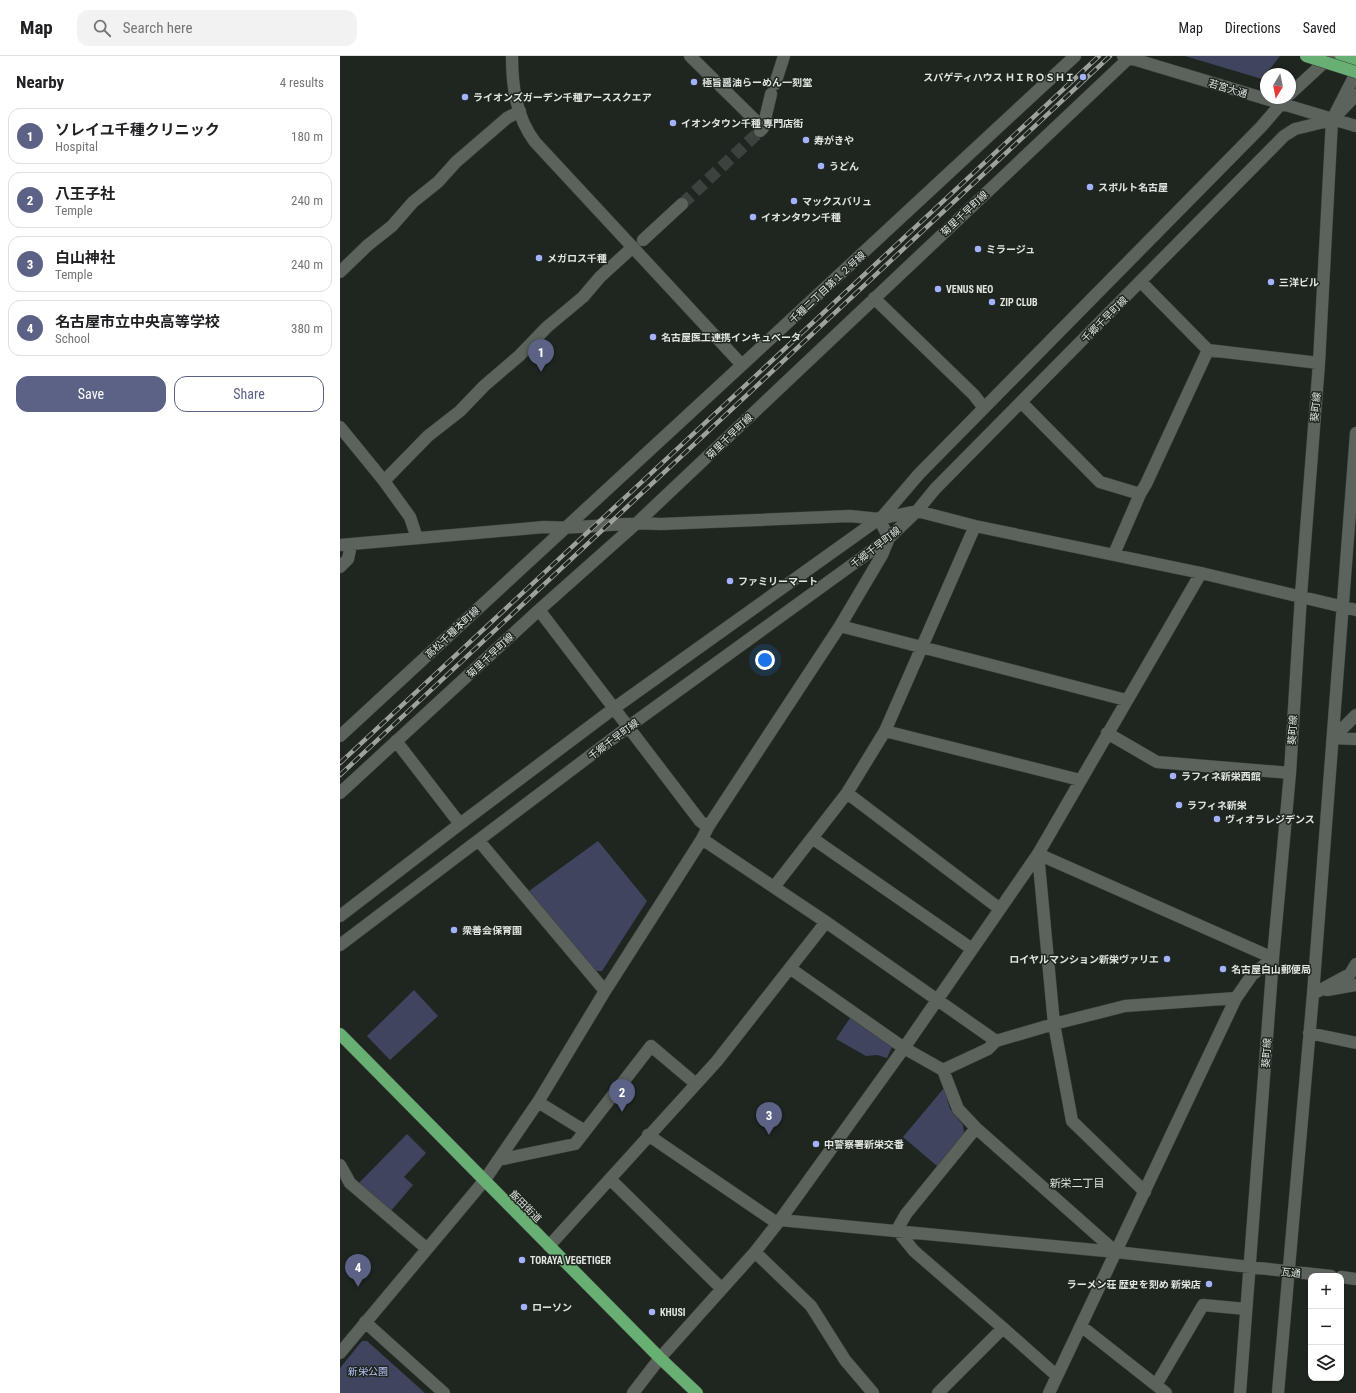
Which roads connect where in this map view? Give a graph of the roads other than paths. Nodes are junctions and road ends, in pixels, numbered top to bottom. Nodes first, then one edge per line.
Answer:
1 (512, 56) edge
2 (690, 56) edge
3 (784, 56) edge
4 (1306, 56) edge
5 (1320, 56) edge
6 (1325, 56) edge
7 (1331, 56) edge
8 (1340, 56) edge
9 (1126, 57) edge
10 (1072, 58) edge
11 (1356, 61) edge
12 (1356, 65) edge
13 (1356, 69) edge
14 (1356, 72) edge
15 (1296, 88) edge
16 (1260, 95) edge
17 (1356, 95) edge
18 (1280, 104) edge
19 (1291, 104) edge
20 (520, 111) junction
21 (1332, 120) junction
22 (1356, 126) edge
23 (682, 204) tunnel mouth
24 (643, 240) dead end
25 (633, 247) junction
26 (340, 272) edge
27 (1141, 282) junction
28 (874, 298) junction
29 (1208, 350) junction
30 (1319, 363) junction
31 (742, 365) junction
32 (1022, 403) junction
33 (984, 408) junction
34 (340, 427) edge
35 (1356, 432) edge
36 (384, 481) junction
37 (1140, 494) junction
38 (917, 512) junction
39 (878, 519) junction
40 (638, 522) junction
41 (975, 526) junction
42 (565, 529) junction
43 (417, 538) junction
44 (890, 538) junction
45 (345, 545) edge
46 (1114, 554) junction
47 (340, 567) edge
48 (1201, 572) junction
49 (1300, 595) junction
50 (1343, 608) junction
51 (539, 610) junction
52 (1356, 610) edge
53 (840, 626) junction
54 (920, 648) junction
55 (1126, 700) junction
56 (613, 710) junction
57 (1356, 715) edge
58 (628, 727) junction
59 (885, 731) junction
60 (1107, 733) junction
61 (340, 736) edge
62 (1333, 738) junction
63 (1356, 739) edge
64 (396, 741) junction
65 (1290, 773) junction
66 (1080, 780) junction
67 (340, 793) edge
68 (846, 793) junction
69 (460, 824) junction
70 (708, 827) junction
71 (812, 838) junction
72 (702, 839) junction
73 (479, 841) junction
74 (1038, 854) junction
75 (774, 886) junction
76 (1000, 909) junction
77 (340, 916) edge
78 (826, 922) junction
79 (340, 944) edge
80 (972, 949) junction
81 (1273, 958) junction
82 (1356, 964) edge
83 (791, 969) junction
84 (1356, 985) edge
85 (605, 991) junction
86 (1312, 994) junction
87 (1236, 998) junction
88 (936, 999) junction
89 (1054, 1024) junction
90 (1309, 1033) junction
91 (340, 1034) edge
92 (996, 1041) junction
93 (1356, 1043) edge
94 (904, 1048) junction
95 (943, 1070) junction
96 (696, 1084) junction
97 (538, 1102) junction
98 (976, 1128) junction
99 (585, 1131) junction
100 (648, 1135) junction
101 (498, 1160) junction
102 (340, 1165) edge
103 (610, 1179) junction
104 (484, 1181) junction
105 (1145, 1192) junction
106 (779, 1221) junction
107 (897, 1230) junction
108 (549, 1246) junction
109 (426, 1248) junction
110 (755, 1252) junction
111 (1116, 1252) junction
112 (1250, 1268) junction
113 (1288, 1271) junction
114 (1308, 1273) edge
115 (1344, 1277) edge
116 (1356, 1279) edge
117 (722, 1289) junction
118 (1246, 1309) junction
119 (366, 1322) junction
120 (1081, 1326) junction
121 (1003, 1328) junction
122 (340, 1353) edge
123 (660, 1358) junction
124 (1057, 1376) junction
125 (1156, 1385) junction
126 (444, 1393) edge
127 (633, 1393) edge
128 (697, 1393) edge
129 (873, 1393) edge
130 (938, 1393) edge
131 (1049, 1393) edge
132 (1166, 1393) edge
133 (1240, 1393) edge
134 (1278, 1393) edge

1 - 20 street
2 - 3 street
4 - 14 highway, bridge
5 - 13 highway
6 - 12 highway
7 - 15 street
8 - 11 highway
9 - 16 street, 若宮大通
9 - 28 street, 菊里千早町線
10 - 31 street, 千種二丁目第１２号線
14 - 21 street, 葵町線
17 - 21 street
18 - 33 street, 千郷千早町線
19 - 21 street, 若宮大通
20 - 25 street
20 - 26 street
21 - 22 street, 若宮大通
21 - 27 street, 千郷千早町線
21 - 30 street, 葵町線
23 - 24 street
25 - 31 street
25 - 36 street
27 - 29 street
27 - 32 street, 千郷千早町線
28 - 33 street
28 - 40 street, 菊里千早町線
29 - 30 street
29 - 37 street
30 - 49 street, 葵町線
31 - 42 street, 千種二丁目第１２号線
32 - 37 street
32 - 38 street, 千郷千早町線
33 - 39 street, 千郷千早町線
34 - 36 street
35 - 50 street
36 - 43 street
37 - 46 street
38 - 39 street
38 - 41 street
38 - 44 street, 千郷千早町線
39 - 40 street
39 - 44 street
39 - 56 street, 千郷千早町線
40 - 42 street
40 - 51 street, 菊里千早町線
41 - 46 street
41 - 54 street
42 - 43 street
42 - 61 street, 高松千種本町線
43 - 45 street
44 - 53 street
44 - 58 street, 千郷千早町線
45 - 47 street
46 - 48 street
48 - 49 street
48 - 55 street
49 - 50 street
49 - 65 street, 葵町線
50 - 52 street
50 - 62 street
51 - 56 street
51 - 64 street, 菊里千早町線
53 - 54 street
53 - 70 street
54 - 55 street
54 - 59 street
55 - 60 street
56 - 58 street
56 - 69 street, 千郷千早町線
57 - 62 street
58 - 70 street
58 - 73 street, 千郷千早町線
59 - 66 street
59 - 68 street
60 - 65 street
60 - 66 street
62 - 63 street
62 - 86 street
64 - 67 street, 菊里千早町線
64 - 69 street
65 - 81 street, 葵町線
66 - 74 street
68 - 71 street
68 - 76 street
69 - 77 street, 千郷千早町線
70 - 72 street
71 - 75 street
71 - 80 street
72 - 75 street
72 - 85 street
73 - 79 street, 千郷千早町線
73 - 85 street
74 - 76 street
74 - 81 street
74 - 89 street
75 - 78 street
76 - 80 street
78 - 83 street
78 - 88 street
80 - 88 street
81 - 87 street
81 - 112 street, 葵町線
82 - 86 street
83 - 94 street
83 - 96 street
84 - 86 street
85 - 97 street
86 - 90 street
87 - 89 street
87 - 105 street
88 - 92 street
88 - 94 street
89 - 92 street
89 - 105 street
90 - 93 street
90 - 113 street
91 - 104 highway, 飯田街道
92 - 95 street
94 - 95 street
94 - 106 street
95 - 98 street
96 - 99 street
96 - 100 street
97 - 99 street
97 - 101 street
98 - 107 street
98 - 111 street
99 - 101 street
100 - 103 street
100 - 106 street
101 - 104 street
102 - 109 street
103 - 108 street
103 - 117 street
104 - 108 highway, 飯田街道
104 - 109 street
105 - 111 street
106 - 107 street, 瓦通
106 - 110 street
107 - 111 street, 瓦通
107 - 121 street
108 - 123 highway, 飯田街道
109 - 119 street
110 - 117 street
110 - 129 street
111 - 112 street, 瓦通
111 - 120 street
112 - 113 street, 瓦通
112 - 118 street, 葵町線
113 - 114 street, 瓦通
113 - 134 street
115 - 116 street
117 - 123 street
118 - 125 street
118 - 133 street, 葵町線
119 - 122 street
119 - 126 street
120 - 124 street
120 - 125 street
121 - 124 street
121 - 130 street
123 - 127 street
123 - 128 highway, 飯田街道
124 - 131 street
125 - 132 street

